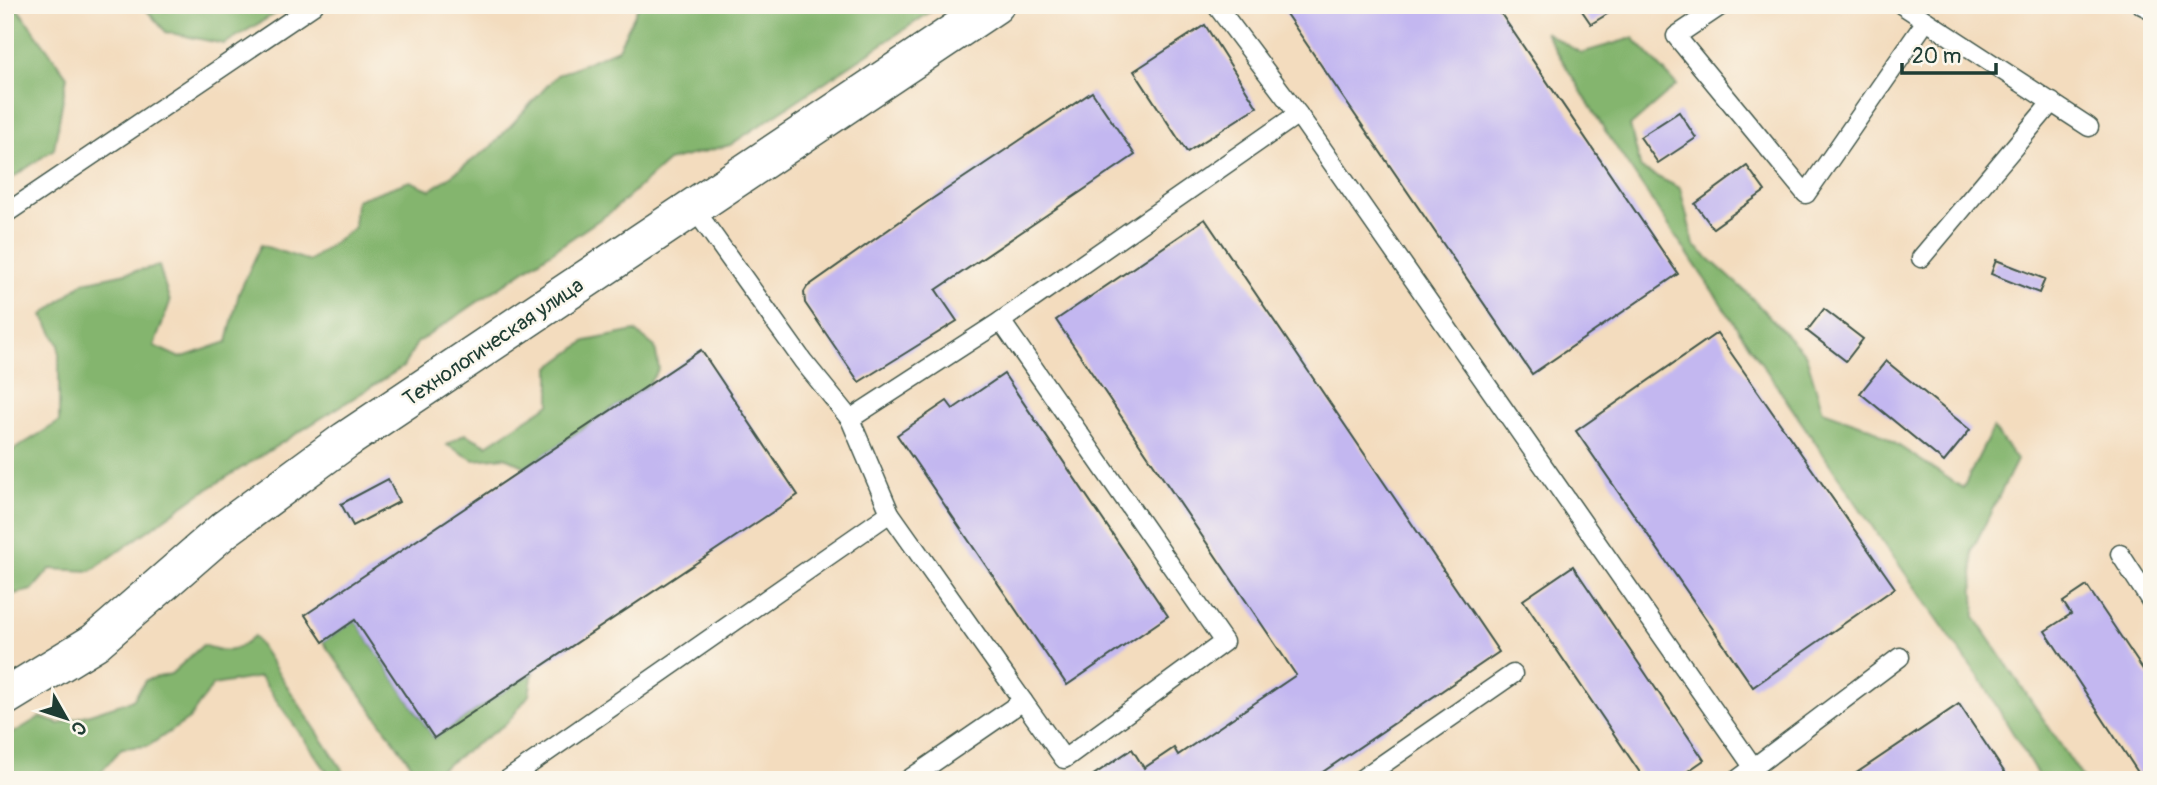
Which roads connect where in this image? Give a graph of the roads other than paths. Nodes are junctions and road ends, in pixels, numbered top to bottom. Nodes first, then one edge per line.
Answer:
1 (314, 5) edge
2 (995, 5) edge
3 (1216, 5) edge
4 (1722, 5) edge
5 (1902, 5) edge
6 (2142, 5) edge
7 (2152, 10) edge
8 (1926, 21) junction
9 (2052, 102) junction
10 (1298, 114) junction
11 (2090, 127) dead end
12 (693, 207) junction
13 (5, 214) edge
14 (1920, 258) dead end
15 (1001, 321) junction
16 (850, 419) junction
17 (890, 513) junction
18 (2120, 554) dead end
19 (2152, 603) edge
20 (1900, 657) dead end
21 (1513, 674) dead end
22 (5, 697) edge
23 (1023, 701) junction
24 (1754, 768) junction
25 (508, 780) edge
26 (908, 780) edge
27 (1360, 780) edge
28 (1737, 780) edge

1 - 13 lane
2 - 12 street, Технологическая улица
3 - 10 lane
4 - 8 lane
5 - 8 lane
6 - 7 lane
8 - 9 lane
9 - 11 lane
9 - 14 lane
10 - 15 lane
10 - 24 lane
12 - 16 lane
12 - 22 street, Технологическая улица
15 - 16 lane
15 - 23 lane
16 - 17 lane
17 - 23 lane
17 - 25 lane
18 - 19 lane
20 - 24 lane
21 - 27 lane
23 - 26 lane
24 - 28 lane

